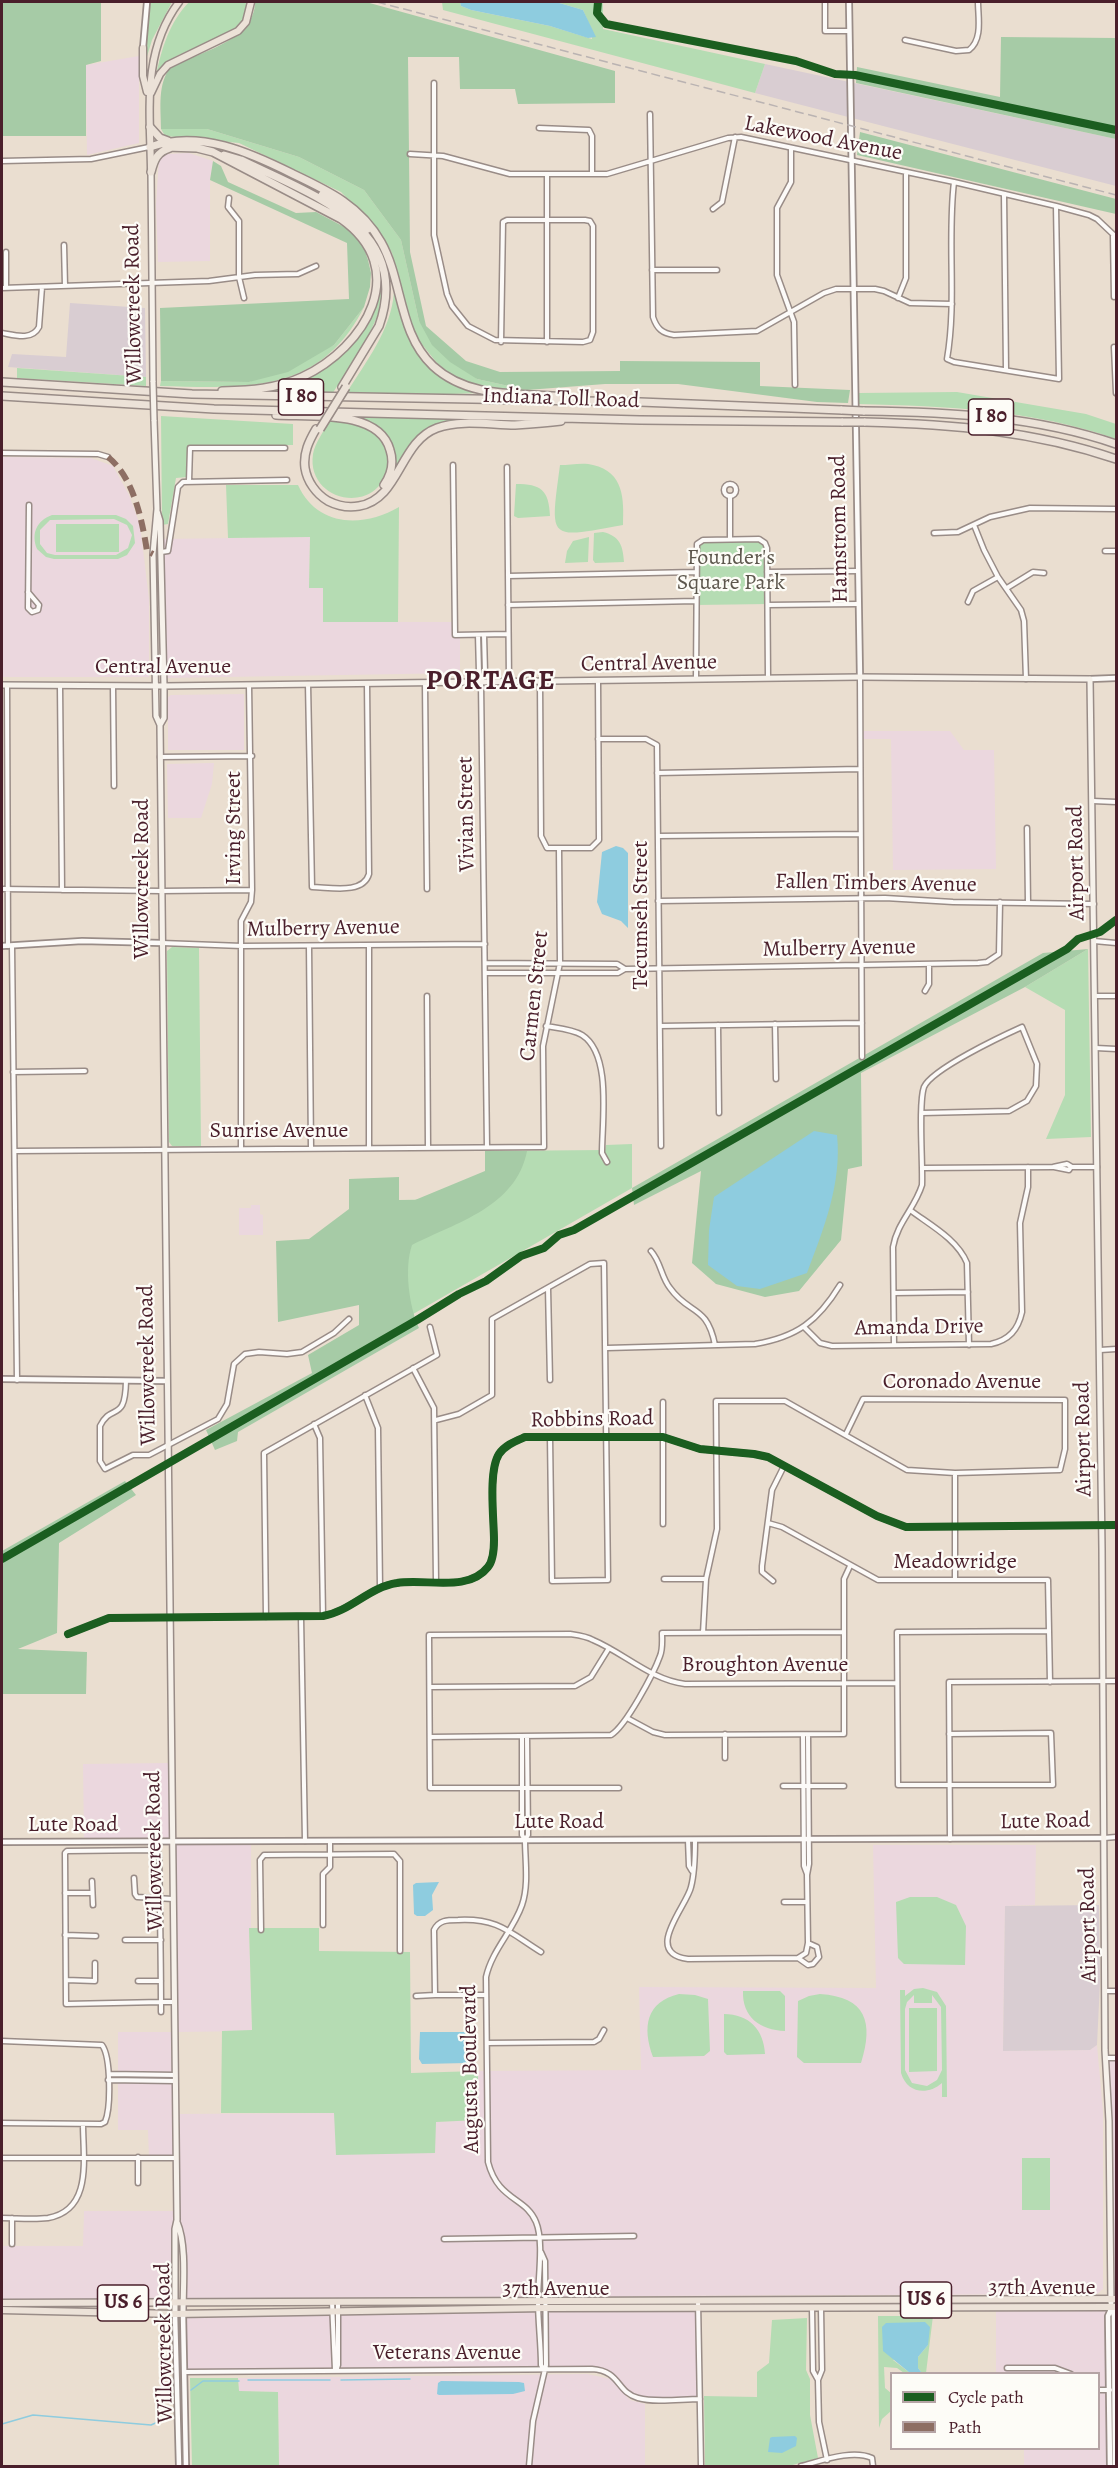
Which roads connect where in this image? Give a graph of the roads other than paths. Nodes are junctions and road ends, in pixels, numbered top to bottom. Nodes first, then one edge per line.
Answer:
1 (147, 2) edge
2 (179, 2) edge
3 (251, 2) edge
4 (825, 2) edge
5 (849, 2) edge
6 (978, 2) edge
7 (849, 31) junction
8 (905, 40) dead end
9 (143, 48) joint
10 (434, 82) dead end
11 (149, 99) junction
12 (650, 114) dead end
13 (150, 127) junction
14 (539, 128) dead end
15 (735, 137) junction
16 (176, 145) junction
17 (150, 147) junction
18 (229, 147) junction
19 (791, 149) junction
20 (213, 152) junction
21 (410, 153) dead end
22 (434, 154) junction
23 (2, 161) edge
24 (853, 161) junction
25 (650, 162) junction
26 (151, 172) junction
27 (906, 172) junction
28 (547, 174) junction
29 (592, 174) junction
30 (954, 182) junction
31 (1004, 194) junction
32 (229, 198) dead end
33 (1056, 206) junction
34 (713, 209) dead end
35 (547, 219) junction
36 (1115, 236) edge
37 (64, 245) dead end
38 (6, 252) dead end
39 (316, 266) dead end
40 (652, 270) junction
41 (717, 270) dead end
42 (239, 277) junction
43 (152, 285) junction
44 (42, 286) junction
45 (65, 286) junction
46 (4, 288) edge
47 (854, 289) junction
48 (1114, 297) dead end
49 (244, 298) dead end
50 (898, 298) junction
51 (952, 304) junction
52 (791, 312) junction
53 (2, 333) edge
54 (501, 342) junction
55 (547, 342) junction
56 (1114, 347) dead end
57 (1006, 370) junction
58 (2, 382) edge
59 (795, 385) dead end
60 (344, 387) junction
61 (1116, 393) edge
62 (192, 394) junction
63 (2, 396) edge
64 (602, 401) junction
65 (214, 409) junction
66 (602, 419) junction
67 (318, 429) junction
68 (1116, 444) edge
69 (285, 448) dead end
70 (2, 453) edge
71 (108, 457) dead end
72 (1116, 459) edge
73 (453, 465) dead end
74 (507, 467) dead end
75 (287, 480) dead end
76 (189, 481) junction
77 (730, 496) dead end
78 (29, 505) dead end
79 (157, 509) junction
80 (1116, 509) edge
81 (974, 525) junction
82 (934, 533) dead end
83 (730, 539) junction
84 (1105, 551) dead end
85 (1116, 551) edge
86 (160, 552) junction
87 (858, 571) junction
88 (696, 572) junction
89 (767, 572) junction
90 (1044, 573) dead end
91 (508, 576) junction
92 (998, 577) junction
93 (1007, 588) junction
94 (28, 592) junction
95 (696, 601) junction
96 (968, 602) dead end
97 (858, 604) junction
98 (508, 605) junction
99 (768, 605) junction
100 (478, 634) junction
101 (484, 634) junction
102 (508, 634) junction
103 (860, 677) junction
104 (768, 678) junction
105 (1116, 678) edge
106 (696, 679) junction
107 (1026, 679) junction
108 (1090, 679) junction
109 (598, 681) junction
110 (509, 682) junction
111 (540, 682) junction
112 (424, 683) junction
113 (481, 683) junction
114 (308, 684) junction
115 (367, 684) junction
116 (4, 685) edge
117 (60, 685) junction
118 (112, 685) junction
119 (249, 685) junction
120 (156, 686) junction
121 (164, 686) junction
122 (160, 725) junction
123 (598, 739) junction
124 (252, 756) junction
125 (160, 757) junction
126 (860, 769) junction
127 (657, 773) junction
128 (114, 786) dead end
129 (1093, 801) junction
130 (1116, 802) edge
131 (1027, 828) dead end
132 (860, 834) junction
133 (658, 836) junction
134 (559, 849) junction
135 (2, 889) edge
136 (8, 889) junction
137 (427, 889) dead end
138 (62, 890) junction
139 (252, 890) junction
140 (161, 891) junction
141 (862, 898) junction
142 (658, 901) junction
143 (1000, 902) junction
144 (1028, 903) junction
145 (1094, 904) junction
146 (1094, 941) junction
147 (1116, 942) edge
148 (162, 943) junction
149 (485, 944) junction
150 (369, 945) junction
151 (7, 946) edge
152 (242, 946) junction
153 (309, 946) junction
154 (485, 963) junction
155 (560, 963) junction
156 (863, 965) junction
157 (929, 965) junction
158 (625, 969) junction
159 (659, 969) junction
160 (485, 973) junction
161 (557, 973) junction
162 (925, 991) dead end
163 (427, 996) dead end
164 (1095, 996) junction
165 (1116, 996) edge
166 (862, 1023) junction
167 (775, 1024) junction
168 (718, 1025) junction
169 (546, 1026) junction
170 (660, 1026) junction
171 (1096, 1048) junction
172 (1116, 1049) edge
173 (862, 1057) dead end
174 (84, 1071) dead end
175 (14, 1072) junction
176 (776, 1079) dead end
177 (719, 1113) dead end
178 (922, 1113) junction
179 (661, 1146) dead end
180 (487, 1147) junction
181 (544, 1147) joint
182 (311, 1148) junction
183 (369, 1148) junction
184 (428, 1148) junction
185 (241, 1149) junction
186 (164, 1150) junction
187 (15, 1151) junction
188 (606, 1162) dead end
189 (1029, 1167) junction
190 (1098, 1167) junction
191 (923, 1168) junction
192 (910, 1210) junction
193 (651, 1251) dead end
194 (840, 1285) dead end
195 (548, 1288) junction
196 (968, 1292) junction
197 (894, 1293) junction
198 (349, 1319) dead end
199 (430, 1327) dead end
200 (804, 1327) junction
201 (715, 1345) junction
202 (894, 1345) junction
203 (969, 1345) junction
204 (606, 1348) junction
205 (1116, 1349) edge
206 (1100, 1350) junction
207 (413, 1368) junction
208 (2, 1379) edge
209 (17, 1380) junction
210 (550, 1380) dead end
211 (126, 1381) junction
212 (167, 1381) junction
213 (364, 1395) junction
214 (663, 1402) dead end
215 (436, 1420) junction
216 (314, 1424) junction
217 (846, 1434) junction
218 (550, 1437) junction
219 (607, 1437) junction
220 (663, 1437) junction
221 (168, 1447) junction
222 (716, 1452) junction
223 (784, 1466) junction
224 (955, 1473) junction
225 (768, 1523) junction
226 (663, 1524) dead end
227 (1102, 1525) junction
228 (1116, 1525) edge
229 (954, 1527) junction
230 (850, 1566) junction
231 (664, 1579) dead end
232 (706, 1579) junction
233 (955, 1580) junction
234 (773, 1581) dead end
235 (436, 1582) junction
236 (380, 1587) junction
237 (323, 1616) junction
238 (266, 1617) junction
239 (301, 1617) junction
240 (169, 1618) junction
241 (1049, 1631) junction
242 (844, 1632) junction
243 (703, 1633) junction
244 (68, 1634) dead end
245 (609, 1648) junction
246 (652, 1673) junction
247 (1103, 1681) junction
248 (1116, 1681) edge
249 (1050, 1682) junction
250 (844, 1683) junction
251 (897, 1683) junction
252 (431, 1687) junction
253 (627, 1718) junction
254 (725, 1734) junction
255 (949, 1734) junction
256 (806, 1735) junction
257 (430, 1737) junction
258 (525, 1737) junction
259 (725, 1758) dead end
260 (949, 1785) junction
261 (783, 1786) dead end
262 (806, 1786) junction
263 (844, 1786) dead end
264 (525, 1787) junction
265 (619, 1788) dead end
266 (1104, 1838) junction
267 (1116, 1838) edge
268 (950, 1839) junction
269 (525, 1840) junction
270 (691, 1840) junction
271 (806, 1840) junction
272 (305, 1841) junction
273 (330, 1841) junction
274 (2, 1842) edge
275 (173, 1842) junction
276 (329, 1854) junction
277 (134, 1878) dead end
278 (92, 1881) dead end
279 (65, 1893) junction
280 (92, 1893) junction
281 (160, 1899) junction
282 (173, 1899) junction
283 (784, 1902) dead end
284 (807, 1902) junction
285 (93, 1905) dead end
286 (323, 1925) dead end
287 (261, 1930) dead end
288 (508, 1931) junction
289 (65, 1935) junction
290 (96, 1936) dead end
291 (125, 1940) dead end
292 (161, 1940) junction
293 (808, 1943) junction
294 (400, 1952) dead end
295 (541, 1952) dead end
296 (798, 1958) junction
297 (95, 1963) dead end
298 (66, 1980) junction
299 (161, 1981) junction
300 (138, 1982) dead end
301 (1106, 1991) junction
302 (1116, 1991) edge
303 (435, 1995) junction
304 (486, 1995) junction
305 (416, 1996) dead end
306 (161, 2002) junction
307 (174, 2002) junction
308 (161, 2012) dead end
309 (604, 2030) dead end
310 (2, 2041) edge
311 (487, 2043) junction
312 (1106, 2058) junction
313 (1116, 2058) edge
314 (109, 2074) junction
315 (175, 2078) junction
316 (108, 2080) junction
317 (2, 2122) edge
318 (83, 2124) junction
319 (138, 2157) junction
320 (2, 2158) edge
321 (83, 2158) junction
322 (176, 2158) junction
323 (138, 2182) dead end
324 (2, 2218) edge
325 (12, 2218) junction
326 (177, 2220) junction
327 (634, 2236) dead end
328 (539, 2238) junction
329 (444, 2239) dead end
330 (12, 2244) dead end
331 (1113, 2245) edge
332 (541, 2252) junction
333 (2, 2302) edge
334 (335, 2302) junction
335 (175, 2303) junction
336 (183, 2303) junction
337 (1114, 2303) edge
338 (698, 2304) junction
339 (538, 2305) junction
340 (546, 2305) junction
341 (812, 2307) junction
342 (821, 2307) junction
343 (2, 2310) edge
344 (335, 2311) junction
345 (183, 2313) junction
346 (175, 2314) junction
347 (1007, 2368) dead end
348 (544, 2370) junction
349 (336, 2371) junction
350 (184, 2372) junction
351 (1068, 2372) edge
352 (818, 2380) junction
353 (1100, 2390) edge
354 (1109, 2390) junction
355 (1116, 2391) edge
356 (700, 2399) junction
357 (827, 2460) junction
358 (821, 2461) junction
359 (179, 2466) edge
360 (186, 2466) edge
361 (530, 2466) edge
362 (701, 2466) edge
363 (801, 2466) edge
364 (824, 2466) edge
365 (873, 2466) edge
366 (1110, 2466) edge
367 (1115, 2466) edge

1 - 9 street
2 - 11 main road
3 - 11 main road
4 - 7 street
5 - 7 street, Hamstrom Road
6 - 8 street
7 - 24 street, Hamstrom Road
9 - 11 main road
10 - 22 street
11 - 13 main road, Willowcreek Road
12 - 25 street
13 - 16 highway
13 - 17 main road, Willowcreek Road
14 - 29 street
15 - 19 street, Lakewood Avenue
15 - 25 street, Lakewood Avenue
15 - 34 street
16 - 17 highway
16 - 18 highway
16 - 20 highway
16 - 26 highway
17 - 23 street
17 - 26 main road, Willowcreek Road
18 - 60 highway
18 - 64 highway
19 - 24 street, Lakewood Avenue
19 - 52 street
20 - 60 highway
20 - 62 highway
21 - 22 street, Lakewood Avenue
22 - 28 street, Lakewood Avenue
22 - 54 street
24 - 27 street, Lakewood Avenue
24 - 47 street, Hamstrom Road
25 - 29 street, Lakewood Avenue
25 - 40 street
26 - 43 main road, Willowcreek Road
27 - 30 street, Lakewood Avenue
27 - 50 street
28 - 29 street, Lakewood Avenue
28 - 35 street
30 - 31 street, Lakewood Avenue
30 - 51 street
31 - 33 street, Lakewood Avenue
31 - 57 street
32 - 42 street
33 - 36 street, Lakewood Avenue
33 - 57 street
35 - 54 street
35 - 55 street
35 - 55 street
36 - 48 street
37 - 45 street
38 - 46 street
39 - 42 street
40 - 41 street
40 - 52 street
42 - 43 street
42 - 49 street
43 - 45 street
43 - 79 main road, Willowcreek Road, bridge
44 - 45 street
44 - 46 street
44 - 53 street
47 - 50 street
47 - 52 street
47 - 87 street, Hamstrom Road
50 - 51 street
51 - 57 street
52 - 59 street
54 - 55 street
56 - 61 street
58 - 62 highway, Indiana Toll Road / I 80
60 - 67 highway, bridge
62 - 64 highway, Indiana Toll Road / I 80
63 - 65 highway, Indiana Toll Road / I 80
64 - 68 highway, Indiana Toll Road / I 80, bridge
65 - 66 highway, Indiana Toll Road / I 80
65 - 67 highway
66 - 67 highway
66 - 72 highway, Indiana Toll Road / I 80, bridge
69 - 76 street
70 - 71 street
73 - 100 street
74 - 91 street
75 - 76 street
76 - 86 street
77 - 83 street
78 - 94 street
79 - 86 main road, Willowcreek Road
79 - 120 main road, Willowcreek Road
80 - 81 street
81 - 82 street
81 - 92 street
83 - 88 street
83 - 89 street
84 - 85 street
86 - 121 main road, Willowcreek Road
87 - 89 street
87 - 97 street, Hamstrom Road
88 - 91 street
88 - 95 street
89 - 99 street
90 - 93 street
91 - 98 street
92 - 93 street
92 - 96 street
93 - 107 street
94 - 94 street
95 - 98 street
95 - 106 street
97 - 99 street
97 - 103 street, Hamstrom Road
98 - 102 street
99 - 104 street
100 - 101 street
100 - 113 street
101 - 102 street
101 - 113 street
102 - 110 street
103 - 104 main road, Central Avenue
103 - 107 main road, Central Avenue
103 - 126 street, Hamstrom Road
104 - 106 main road, Central Avenue
105 - 108 street, Central Avenue
106 - 109 main road, Central Avenue
107 - 108 main road, Central Avenue
108 - 129 main road, Airport Road
109 - 111 main road, Central Avenue
109 - 123 street
110 - 111 main road, Central Avenue
110 - 113 main road, Central Avenue
111 - 134 street
112 - 113 main road, Central Avenue
112 - 115 main road, Central Avenue
112 - 137 street
113 - 149 street, Vivian Street
114 - 115 main road, Central Avenue
114 - 115 street
114 - 119 main road, Central Avenue
116 - 117 main road, Central Avenue
116 - 136 street
117 - 118 main road, Central Avenue
117 - 138 street
118 - 120 main road, Central Avenue
118 - 128 street
119 - 121 main road, Central Avenue
119 - 124 street, Irving Street
120 - 121 main road, Central Avenue
120 - 122 main road, Willowcreek Road
121 - 122 main road, Willowcreek Road
122 - 125 main road, Willowcreek Road
123 - 127 street, Tecumseh Street
123 - 134 street
124 - 125 street
124 - 139 street, Irving Street
125 - 140 main road, Willowcreek Road
126 - 127 street
126 - 132 street, Hamstrom Road
127 - 133 street, Tecumseh Street
129 - 130 street
129 - 145 main road, Airport Road
131 - 144 street
132 - 133 street
132 - 141 street, Hamstrom Road
133 - 142 street, Tecumseh Street
134 - 155 street, Carmen Street
135 - 136 street
136 - 138 street
136 - 151 street
138 - 140 street
139 - 140 street
139 - 152 street, Irving Street
140 - 148 main road, Willowcreek Road
141 - 142 street, Fallen Timbers Avenue
141 - 143 street, Fallen Timbers Avenue
141 - 156 street, Hamstrom Road
142 - 159 street, Tecumseh Street
143 - 144 street, Fallen Timbers Avenue
143 - 157 street, Mulberry Avenue
144 - 145 street, Fallen Timbers Avenue
145 - 146 main road, Airport Road
146 - 147 street
146 - 164 main road, Airport Road
148 - 151 street, Mulberry Avenue
148 - 152 street, Mulberry Avenue
148 - 186 main road, Willowcreek Road
149 - 150 street, Mulberry Avenue
149 - 154 street
150 - 153 street, Mulberry Avenue
150 - 183 street
151 - 175 street
152 - 153 street, Mulberry Avenue
152 - 185 street, Irving Street
153 - 182 street
154 - 155 street, Mulberry Avenue
154 - 160 street
155 - 158 street, Mulberry Avenue
155 - 161 street, Carmen Street
156 - 157 street, Mulberry Avenue
156 - 159 street, Mulberry Avenue
156 - 166 street, Hamstrom Road
157 - 162 street
158 - 159 street, Mulberry Avenue
158 - 161 street, Mulberry Avenue
159 - 170 street, Tecumseh Street
160 - 161 street, Mulberry Avenue
160 - 180 street
161 - 169 street, Carmen Street
163 - 184 street
164 - 165 street
164 - 171 main road, Airport Road
166 - 167 street
166 - 173 street, Hamstrom Road
167 - 168 street
167 - 176 street
168 - 170 street
168 - 177 street
169 - 181 street, Carmen Street
169 - 188 street
170 - 179 street, Tecumseh Street
171 - 172 street
171 - 190 main road, Airport Road
174 - 175 street
175 - 187 street
178 - 178 street
178 - 191 street
180 - 181 street, Sunrise Avenue
180 - 184 street, Sunrise Avenue
182 - 183 street, Sunrise Avenue
182 - 185 street, Sunrise Avenue
183 - 184 street, Sunrise Avenue
185 - 186 street, Sunrise Avenue
186 - 187 street, Sunrise Avenue
186 - 212 main road, Willowcreek Road
187 - 209 street
189 - 190 street
189 - 191 street
189 - 203 street, Amanda Drive
190 - 206 main road, Airport Road
191 - 192 street
192 - 196 street
192 - 197 street
193 - 201 street
194 - 200 street
195 - 204 street
195 - 210 street
195 - 215 street
196 - 197 street
196 - 203 street
197 - 202 street
198 - 221 street
199 - 207 street
200 - 201 street
200 - 202 street, Amanda Drive
201 - 204 street
202 - 203 street, Amanda Drive
204 - 219 street
205 - 206 street
206 - 227 main road, Airport Road
207 - 213 street
207 - 215 street
208 - 209 street
209 - 211 street
211 - 212 street
211 - 221 street
212 - 221 main road, Willowcreek Road
213 - 216 street
213 - 236 street
214 - 220 street
215 - 235 street
216 - 237 street
216 - 238 street
217 - 222 street
217 - 224 street
217 - 224 street, Coronado Avenue
218 - 219 street, Robbins Road
218 - 219 street
218 - 235 street, Robbins Road
219 - 220 street, Robbins Road
220 - 222 street, Robbins Road
220 - 226 street
221 - 240 main road, Willowcreek Road
222 - 223 street, Robbins Road
222 - 232 street
223 - 225 street
223 - 229 street, Robbins Road
224 - 229 street
225 - 230 street, Meadowridge
225 - 234 street
227 - 228 street, Robbins Road
227 - 229 street, Robbins Road
227 - 247 main road, Airport Road
229 - 233 street
230 - 233 street, Meadowridge
230 - 242 street
231 - 232 street
232 - 243 street
233 - 241 street, Meadowridge
235 - 236 street, Robbins Road
236 - 237 street, Robbins Road
237 - 239 street, Robbins Road
238 - 239 street, Robbins Road
238 - 240 street, Robbins Road
239 - 272 street
240 - 244 street, Robbins Road
240 - 275 main road, Willowcreek Road
241 - 249 street
241 - 251 street
242 - 243 street
242 - 250 street
243 - 246 street
245 - 246 street, Broughton Avenue
245 - 252 street
245 - 252 street, Broughton Avenue
246 - 250 street, Broughton Avenue
246 - 253 street
247 - 248 street
247 - 249 street
247 - 266 main road, Airport Road
249 - 255 street
250 - 251 street, Broughton Avenue
250 - 256 street
251 - 260 street
252 - 257 street
253 - 254 street
253 - 258 street
254 - 256 street
254 - 259 street
255 - 260 street
255 - 260 street
256 - 262 street
257 - 258 street
257 - 264 street
258 - 264 street, Augusta Boulevard
260 - 268 street
261 - 262 street
262 - 263 street
262 - 271 street
264 - 265 street
264 - 269 street, Augusta Boulevard
266 - 267 street, Lute Road
266 - 268 street, Lute Road
266 - 301 main road, Airport Road
268 - 271 street, Lute Road
269 - 270 street, Lute Road
269 - 273 street, Lute Road
269 - 288 street, Augusta Boulevard
270 - 271 street, Lute Road
270 - 296 street
271 - 284 street
272 - 273 street, Lute Road
272 - 275 street, Lute Road
273 - 276 street
274 - 275 street, Lute Road
275 - 282 main road, Willowcreek Road
276 - 286 street
276 - 287 street
276 - 294 street
277 - 281 street
278 - 280 street
279 - 280 street
279 - 281 street
279 - 289 street
280 - 285 street
281 - 282 street
281 - 292 street
282 - 307 main road, Willowcreek Road
283 - 284 street
284 - 293 street
288 - 295 street
288 - 303 street
288 - 304 street, Augusta Boulevard
289 - 290 street
289 - 298 street
291 - 292 street
292 - 299 street
293 - 296 street
293 - 296 street
297 - 298 street
298 - 306 street
299 - 300 street
299 - 306 street
301 - 302 street
301 - 312 main road, Airport Road
303 - 304 street
303 - 305 street
304 - 311 street, Augusta Boulevard
306 - 307 street
306 - 308 street
307 - 315 main road, Willowcreek Road
309 - 311 street
310 - 314 street
311 - 328 street, Augusta Boulevard
312 - 313 street
312 - 331 main road, Airport Road
314 - 315 street
314 - 316 street
315 - 316 street
315 - 322 main road, Willowcreek Road
316 - 318 street
317 - 318 street
318 - 321 street
319 - 321 street
319 - 322 street
319 - 323 street
320 - 321 street
321 - 325 street
322 - 326 main road, Willowcreek Road
324 - 325 street
325 - 330 street
326 - 335 main road, Willowcreek Road
326 - 336 main road, Willowcreek Road
327 - 328 street
328 - 329 street
328 - 332 street, Augusta Boulevard
331 - 337 main road, Airport Road
332 - 339 street, Augusta Boulevard
332 - 340 street, Augusta Boulevard
333 - 335 main road, 37th Avenue / US 6
334 - 336 main road, 37th Avenue / US 6
334 - 339 main road, 37th Avenue / US 6
334 - 344 street
335 - 336 main road, 37th Avenue / US 6
335 - 346 main road, Willowcreek Road
336 - 345 main road, Willowcreek Road
337 - 338 main road, 37th Avenue / US 6
337 - 342 main road, 37th Avenue / US 6
337 - 354 street
337 - 355 street
338 - 340 main road, 37th Avenue / US 6
338 - 341 main road, 37th Avenue / US 6
338 - 356 street
339 - 340 main road, 37th Avenue / US 6
339 - 344 main road, 37th Avenue / US 6
339 - 348 street, Augusta Boulevard
340 - 348 street, Augusta Boulevard
341 - 342 main road, 37th Avenue / US 6
341 - 352 street
342 - 352 street
343 - 346 main road, 37th Avenue / US 6
344 - 345 main road, 37th Avenue / US 6
344 - 349 street
345 - 346 main road, 37th Avenue / US 6
345 - 350 street, Willowcreek Road
346 - 359 street, Willowcreek Road
347 - 351 street
348 - 349 street, Veterans Avenue
348 - 356 street, Veterans Avenue
348 - 361 street, Augusta Boulevard
349 - 350 street, Veterans Avenue
350 - 360 street, Willowcreek Road
352 - 357 street
353 - 354 street
354 - 355 street
354 - 366 street
355 - 367 street
356 - 362 street
357 - 358 street
357 - 365 street
358 - 363 street
358 - 364 street

